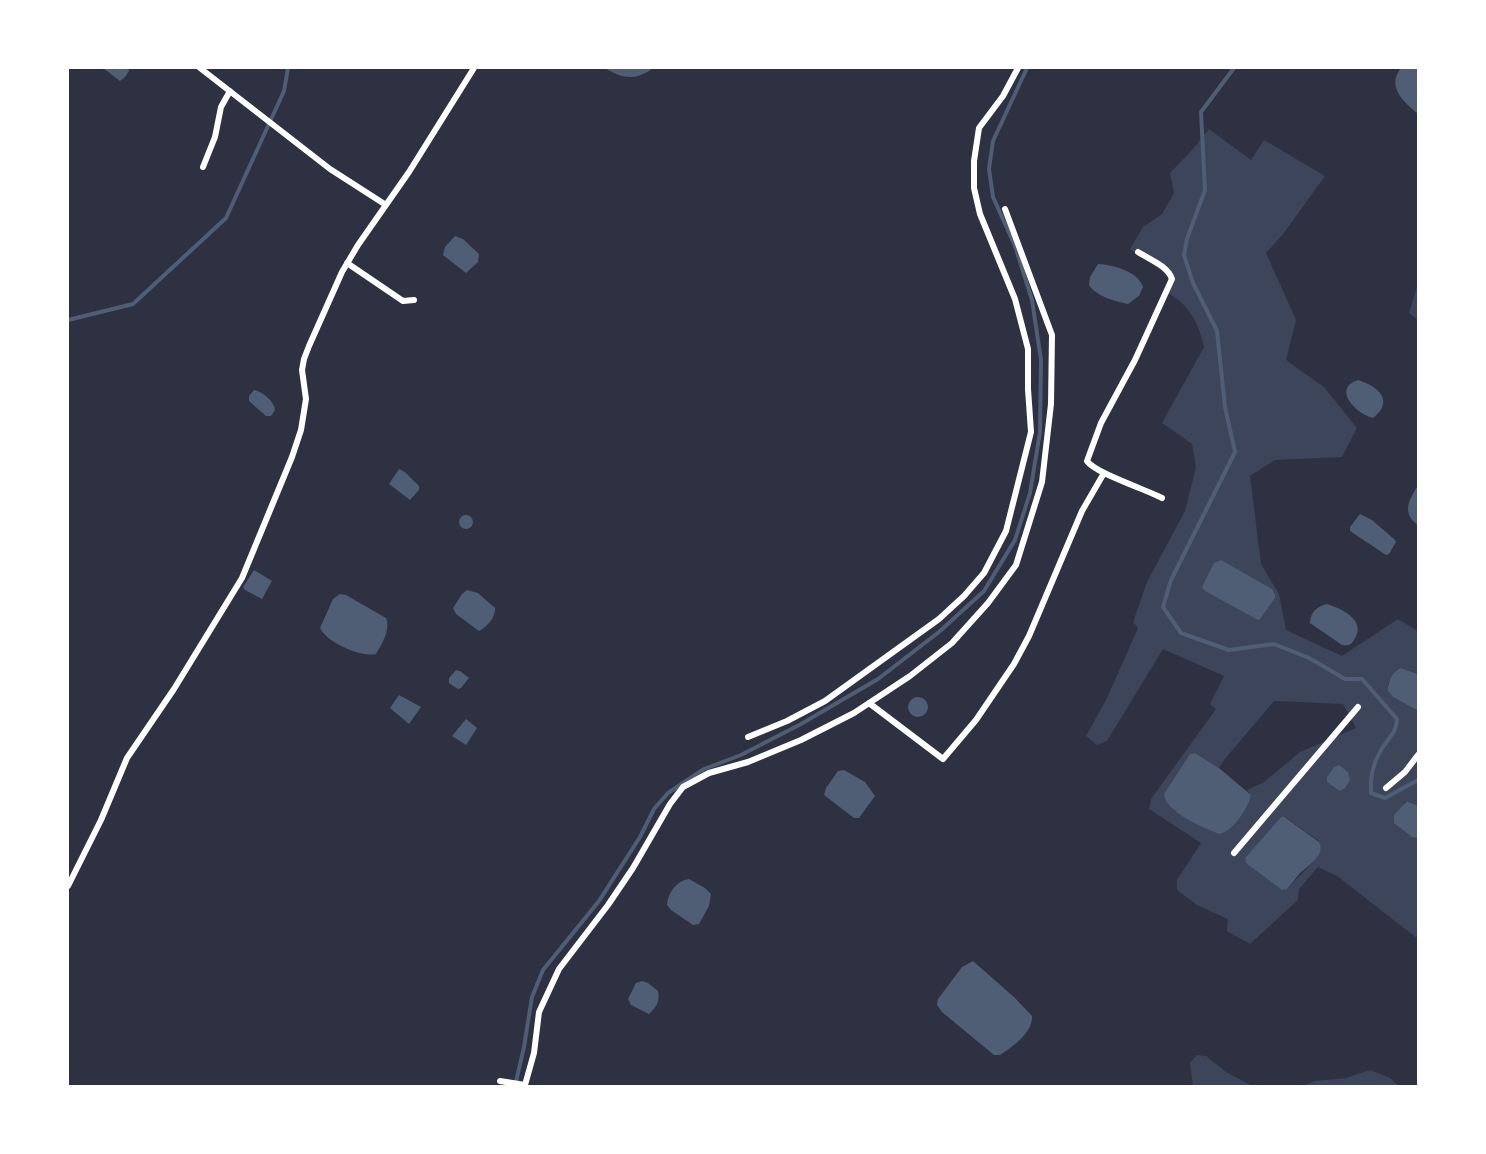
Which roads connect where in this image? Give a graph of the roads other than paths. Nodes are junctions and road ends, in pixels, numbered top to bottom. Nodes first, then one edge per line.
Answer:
1 (200, 68) edge
2 (474, 68) edge
3 (1018, 68) edge
4 (230, 91) junction
5 (203, 167) dead end
6 (386, 205) junction
7 (1005, 209) dead end
8 (1138, 252) dead end
9 (347, 263) junction
10 (414, 300) dead end
11 (1104, 473) junction
12 (1162, 498) dead end
13 (869, 703) junction
14 (1358, 707) dead end
15 (748, 737) dead end
16 (1419, 755) edge
17 (1386, 788) dead end
18 (1234, 853) dead end
19 (68, 886) edge
20 (500, 1081) dead end

1 - 4 street
2 - 6 street
3 - 15 street
4 - 5 street
4 - 6 street
6 - 9 street
7 - 13 street
8 - 11 street
9 - 10 street
9 - 19 street
11 - 12 street
11 - 13 street
13 - 20 street
14 - 18 street
16 - 17 street

